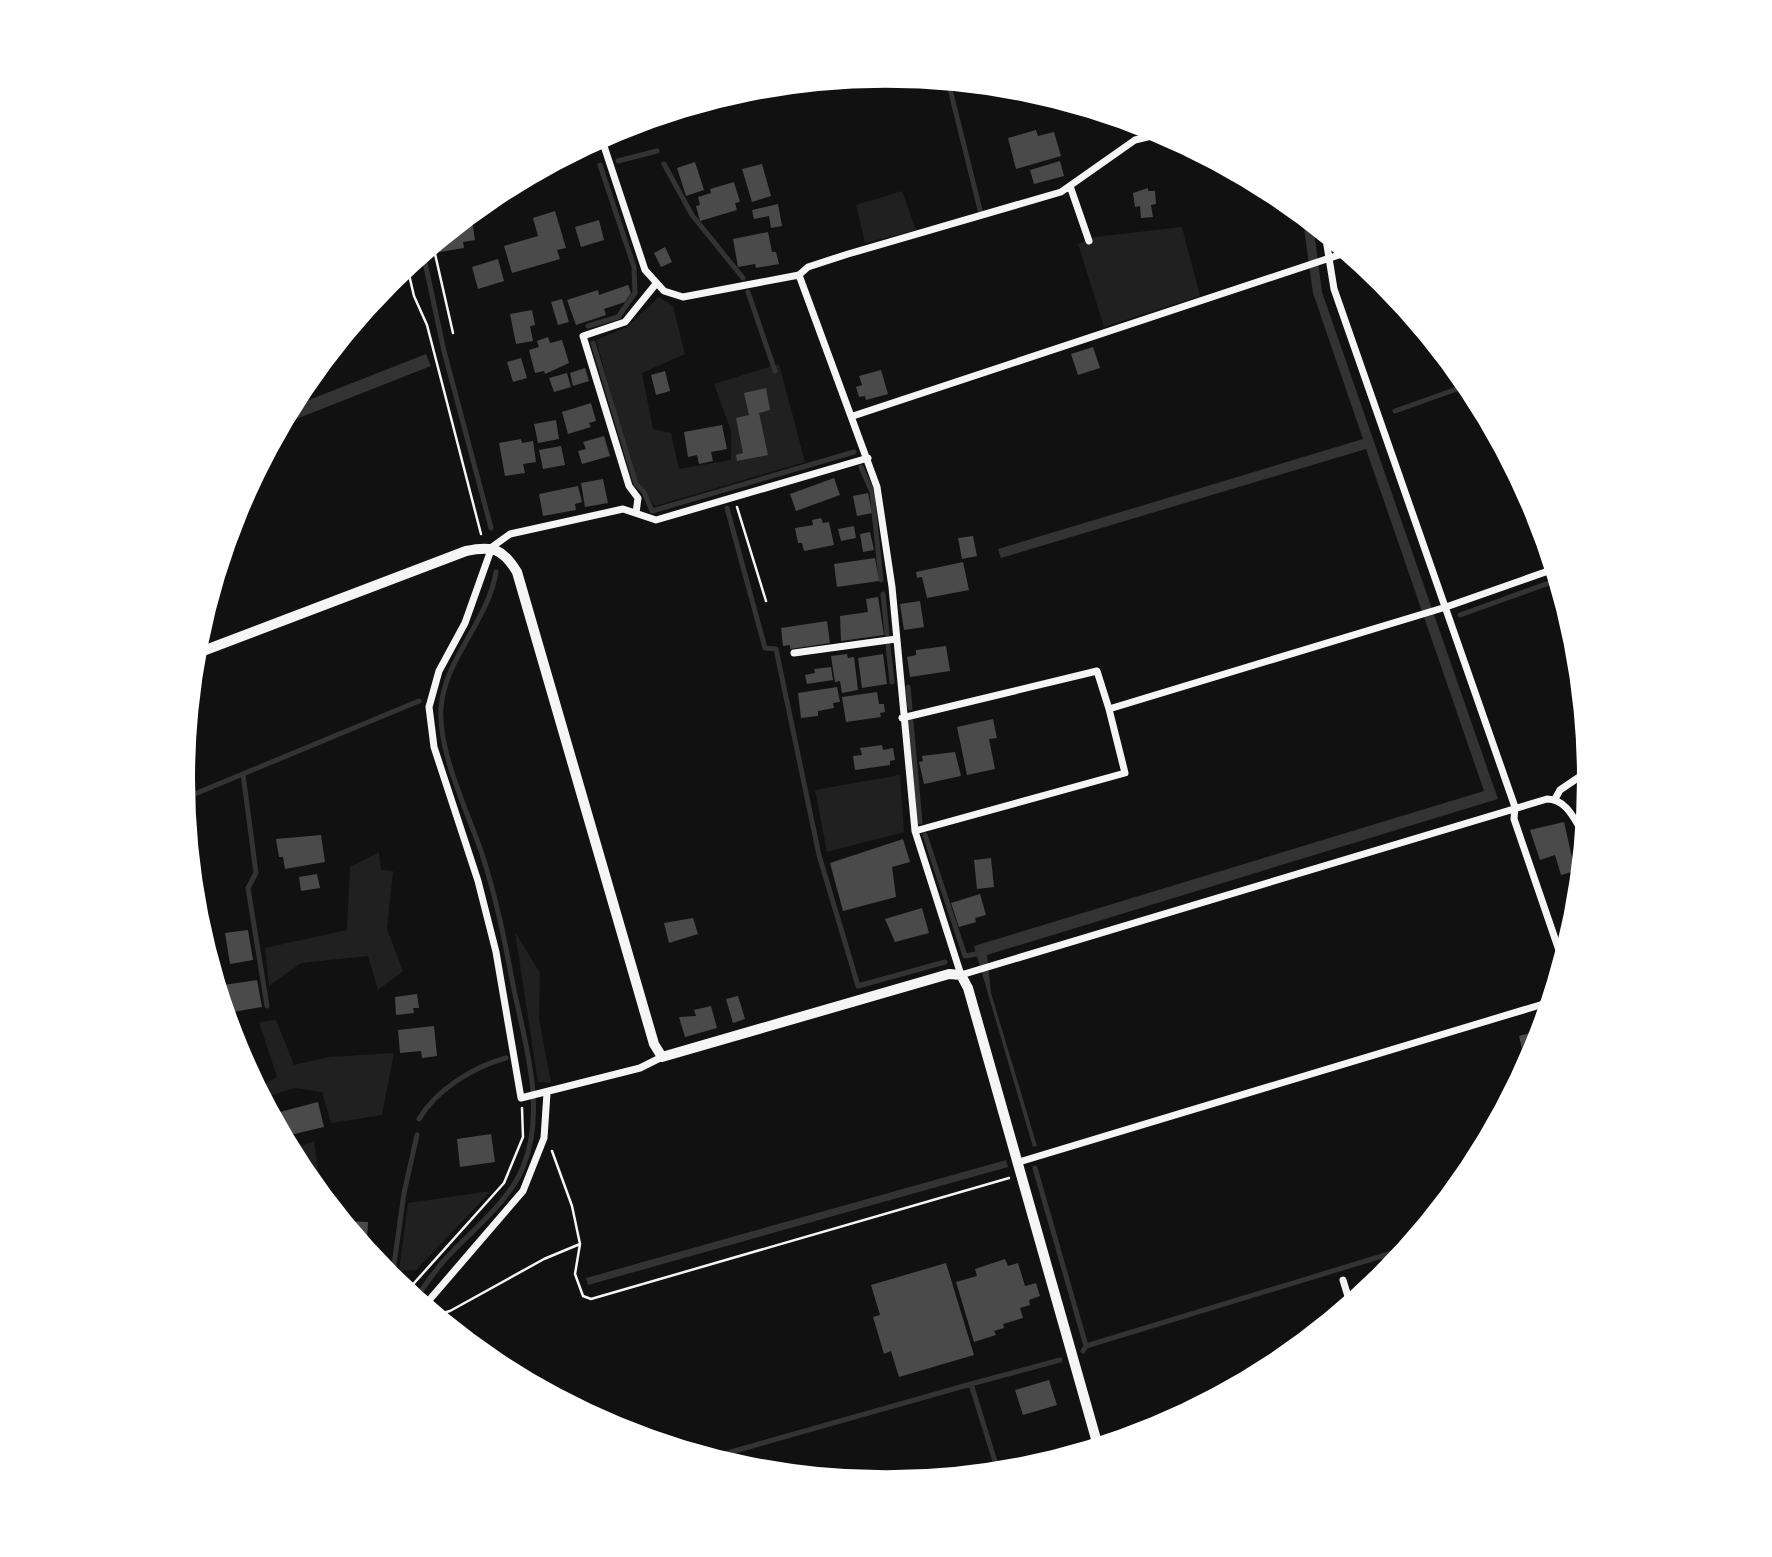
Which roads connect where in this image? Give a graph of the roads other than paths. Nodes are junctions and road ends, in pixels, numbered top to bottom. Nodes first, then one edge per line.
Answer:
1 (1142, 137) edge
2 (605, 148) edge
3 (1070, 186) junction
4 (1089, 242) dead end
5 (1327, 247) edge
6 (1338, 256) edge
7 (1329, 259) junction
8 (799, 275) junction
9 (655, 285) junction
10 (853, 416) junction
11 (868, 458) junction
12 (636, 513) junction
13 (489, 543) junction
14 (1545, 572) edge
15 (1443, 608) junction
16 (896, 639) junction
17 (207, 649) edge
18 (794, 653) dead end
19 (1109, 709) junction
20 (902, 718) junction
21 (1577, 778) edge
22 (1555, 799) junction
23 (1515, 807) junction
24 (1576, 822) edge
25 (915, 831) junction
26 (1557, 943) edge
27 (961, 975) junction
28 (1538, 1006) edge
29 (662, 1056) junction
30 (547, 1093) junction
31 (1019, 1162) junction
32 (1343, 1280) dead end
33 (1347, 1293) edge
34 (431, 1299) edge
35 (1095, 1437) edge

1 - 3 street
2 - 9 street
3 - 4 street
3 - 8 street
5 - 7 street
6 - 7 street
7 - 10 street
7 - 15 street
8 - 9 street
8 - 10 street
9 - 12 street
10 - 11 street
11 - 12 street
11 - 16 street
12 - 13 street
13 - 17 street
13 - 29 street
13 - 30 street
14 - 15 street
15 - 19 street
15 - 23 street
16 - 18 street
16 - 20 street
19 - 20 street
19 - 25 street
20 - 25 street
21 - 22 street
22 - 23 street
22 - 24 street
23 - 26 street
23 - 27 street
25 - 27 street
27 - 29 street
27 - 31 street
28 - 31 street
29 - 30 street
30 - 34 street
31 - 35 street
32 - 33 street

